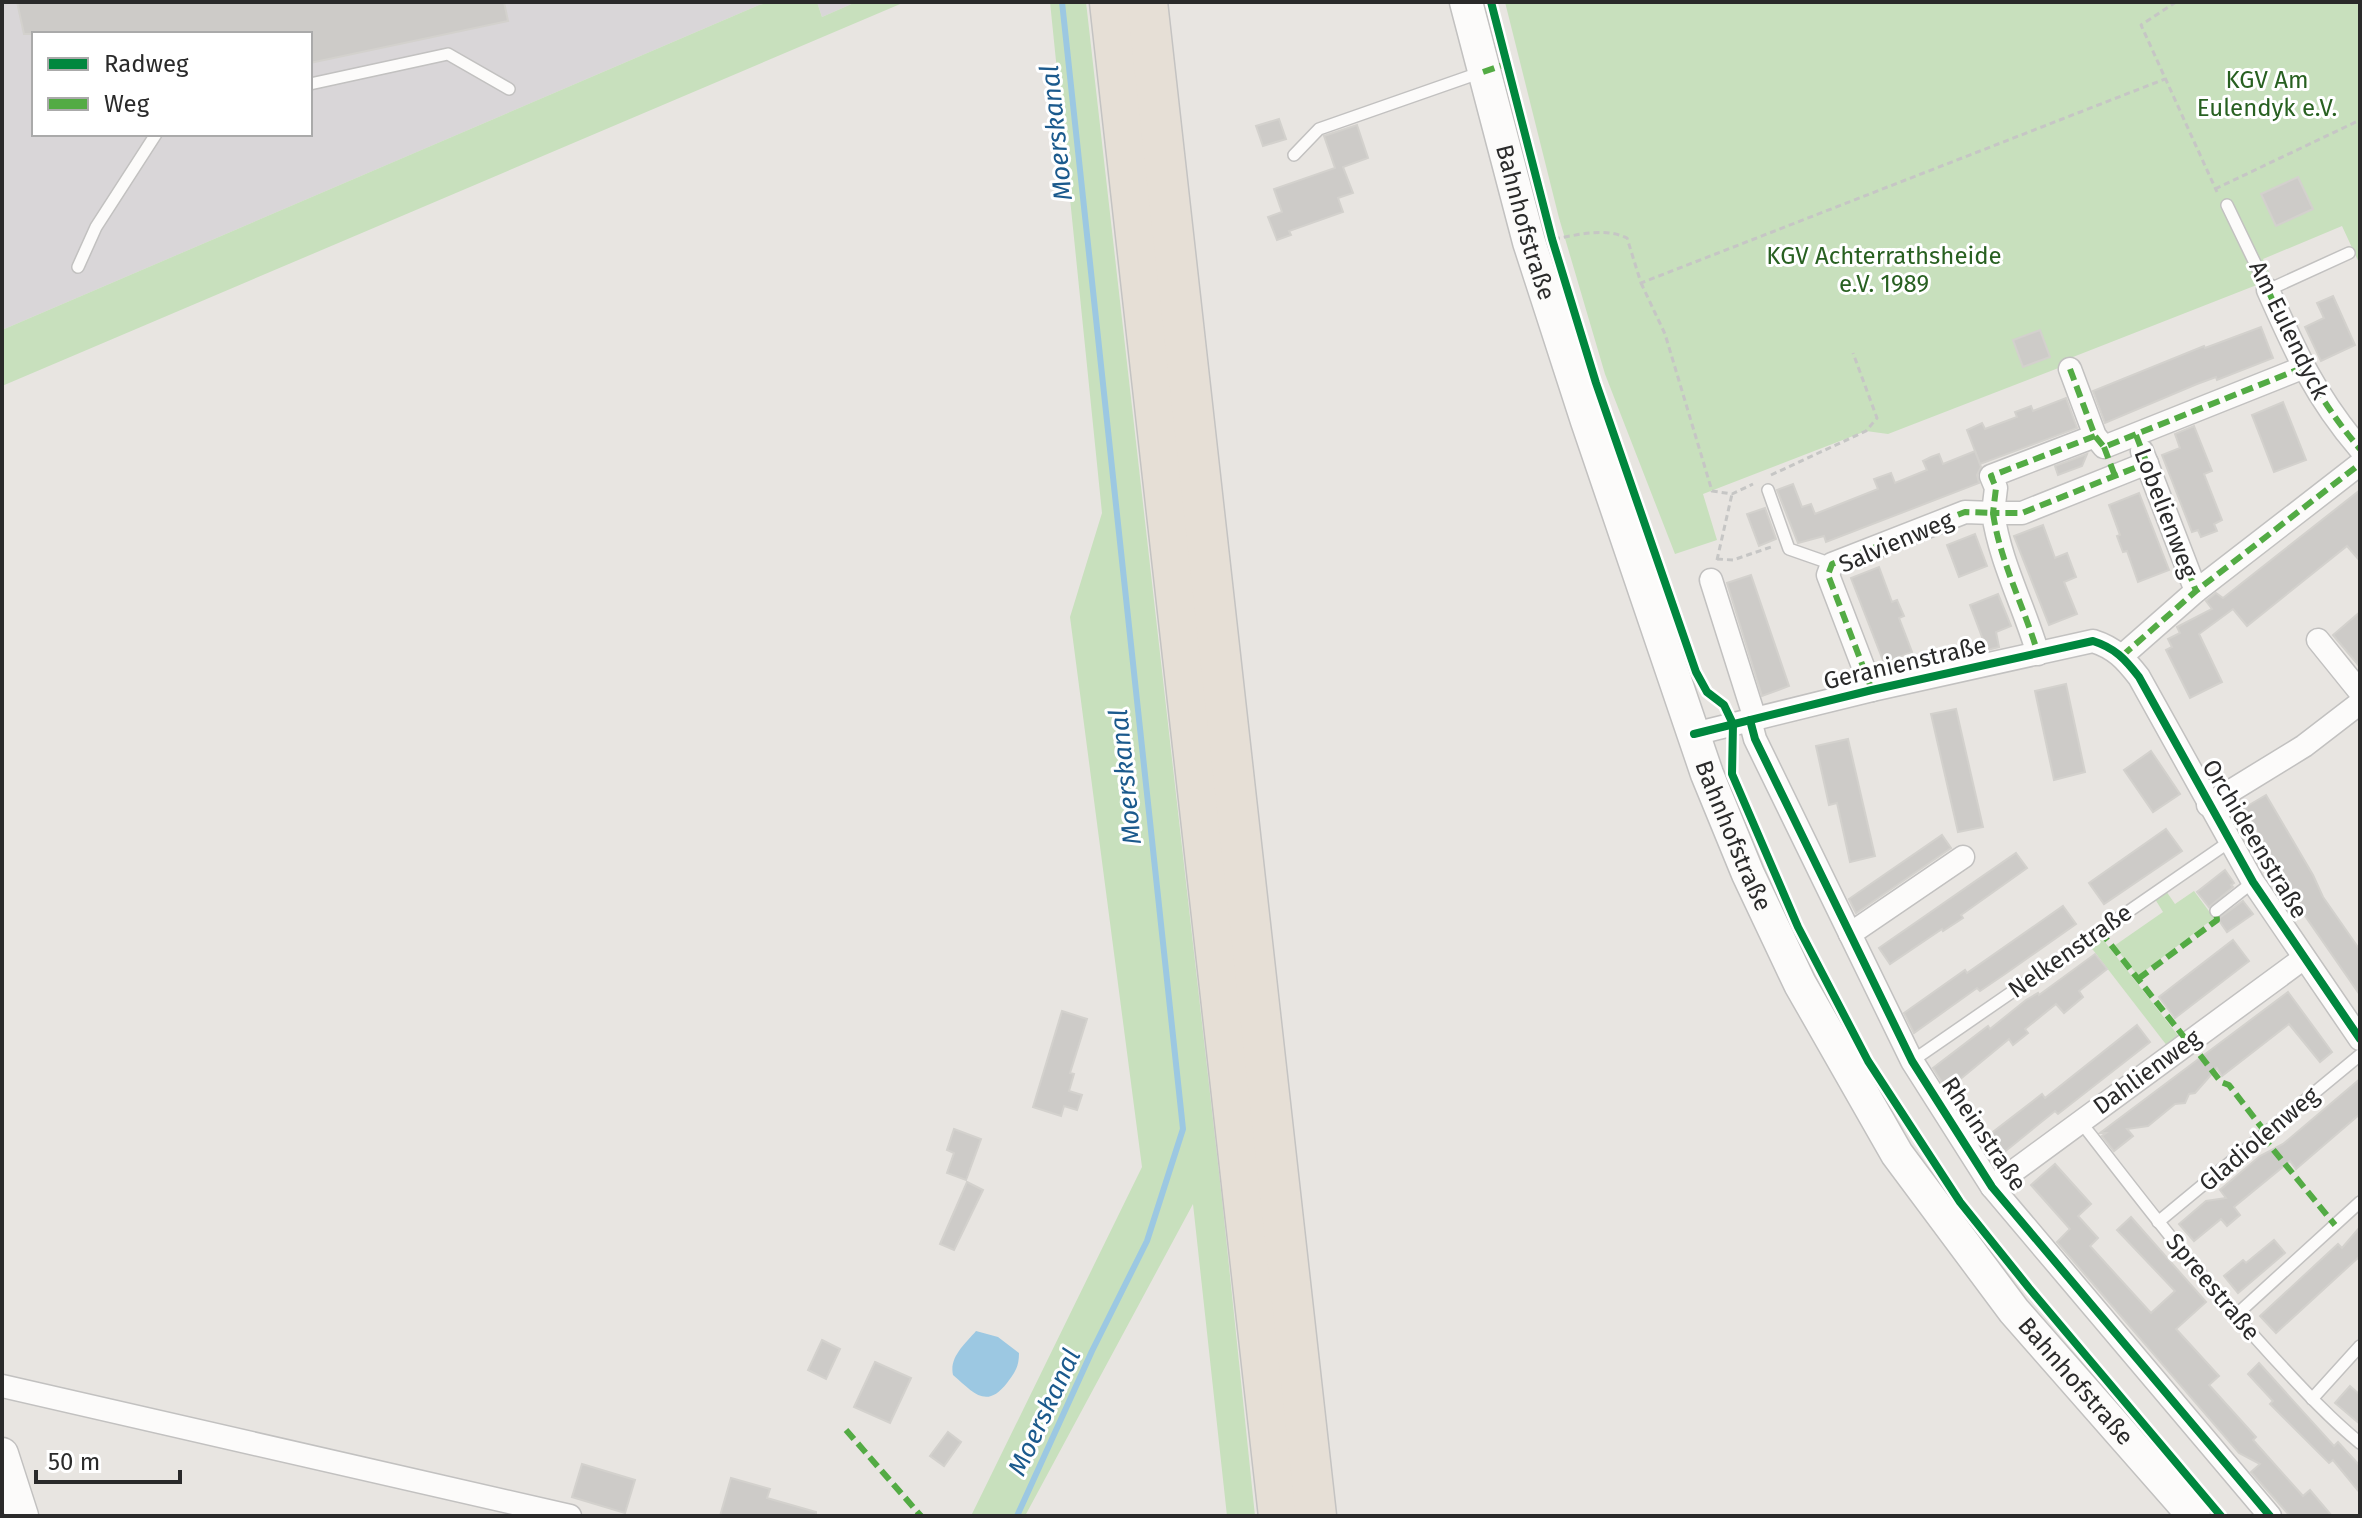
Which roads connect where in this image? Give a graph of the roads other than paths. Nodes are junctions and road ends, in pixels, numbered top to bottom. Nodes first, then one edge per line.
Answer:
1 (1110, 2) edge
2 (1147, 2) edge
3 (1466, 2) edge
4 (1483, 72) junction
5 (312, 84) edge
6 (509, 89) dead end
7 (155, 136) edge
8 (1294, 155) dead end
9 (2227, 205) road end
10 (2349, 253) dead end
11 (78, 267) dead end
12 (2268, 290) junction
13 (2302, 368) junction
14 (2070, 369) dead end
15 (2136, 435) junction
16 (2100, 442) junction
17 (2360, 449) edge
18 (2147, 463) junction
19 (2360, 464) edge
20 (2115, 476) junction
21 (1768, 490) dead end
22 (1993, 513) junction
23 (1832, 564) junction
24 (1714, 570) road end
25 (2196, 591) junction
26 (2318, 640) dead end
27 (2038, 654) junction
28 (2122, 656) junction
29 (1872, 690) junction
30 (2360, 692) edge
31 (2360, 703) edge
32 (1753, 719) junction
33 (1694, 734) junction
34 (2208, 805) junction
35 (2229, 842) junction
36 (1963, 857) dead end
37 (2253, 882) junction
38 (2216, 911) dead end
39 (1850, 934) junction
40 (2304, 958) junction
41 (2360, 1039) edge
42 (2360, 1055) edge
43 (1912, 1061) junction
44 (2080, 1120) junction
45 (1992, 1187) junction
46 (2360, 1202) edge
47 (2158, 1222) junction
48 (2235, 1316) junction
49 (2360, 1346) edge
50 (2, 1386) edge
51 (2312, 1399) junction
52 (2360, 1443) edge
53 (2, 1454) edge
54 (22, 1516) edge
55 (570, 1516) edge
56 (1279, 1516) edge
57 (1316, 1516) edge
58 (2194, 1516) edge
59 (2270, 1516) edge

1 - 56 highway
2 - 57 highway
3 - 4 main road, Bahnhofstraße
4 - 8 lane
4 - 33 main road, Bahnhofstraße
5 - 6 lane
7 - 11 lane
9 - 12 lane, Am Eulendyck
10 - 12 lane
12 - 13 street, Am Eulendyck
13 - 15 street
13 - 17 street, Am Eulendyck
14 - 16 street
15 - 16 street
15 - 18 street, Lobelienweg
16 - 20 street
16 - 22 street
18 - 20 street, Salvienweg
18 - 25 street, Lobelienweg
19 - 25 street
20 - 22 street, Salvienweg
21 - 23 lane
22 - 23 street, Salvienweg
22 - 27 street
23 - 29 street, Salvienweg
24 - 32 street, Rheinstraße
25 - 28 street
26 - 30 street
27 - 28 street, Geranienstraße
27 - 29 street, Geranienstraße
28 - 34 street, Orchideenstraße
29 - 32 street, Geranienstraße
31 - 34 street
32 - 33 street, Geranienstraße
32 - 39 street, Rheinstraße
33 - 58 main road, Bahnhofstraße
34 - 35 street, Orchideenstraße
35 - 37 street, Orchideenstraße
35 - 43 lane, Nelkenstraße
36 - 39 street
37 - 38 lane
37 - 40 street, Orchideenstraße
39 - 43 street, Rheinstraße
40 - 41 street, Orchideenstraße
40 - 44 street, Dahlienweg
42 - 47 lane, Gladiolenweg
43 - 45 street, Rheinstraße
44 - 45 street, Dahlienweg
44 - 47 lane, Spreestraße
45 - 59 street, Rheinstraße
46 - 48 lane
47 - 48 lane, Spreestraße
48 - 51 lane, Spreestraße
49 - 51 lane
50 - 55 street
51 - 52 lane, Spreestraße
53 - 54 main road

